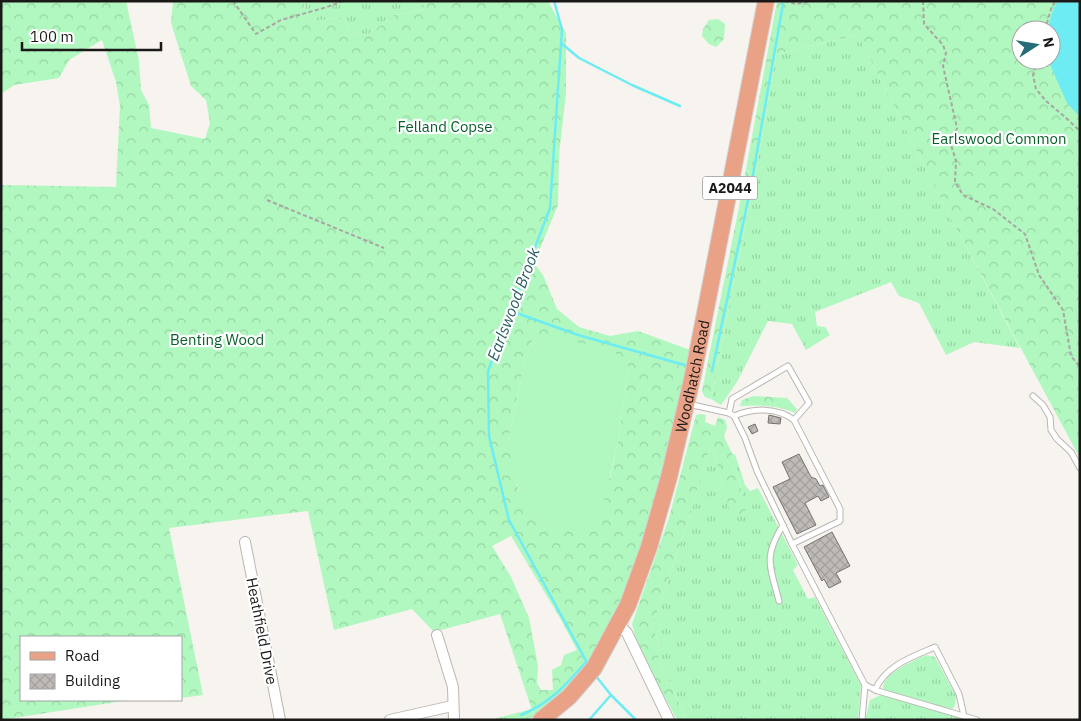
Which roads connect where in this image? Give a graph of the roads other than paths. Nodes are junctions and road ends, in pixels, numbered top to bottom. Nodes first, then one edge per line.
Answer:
1 (766, 1) edge
2 (1033, 396) dead end
3 (687, 404) junction
4 (731, 414) junction
5 (794, 420) junction
6 (1080, 468) edge
7 (783, 525) junction
8 (245, 542) dead end
9 (792, 544) junction
10 (779, 601) dead end
11 (619, 624) junction
12 (437, 635) dead end
13 (866, 685) junction
14 (875, 690) junction
15 (452, 706) junction
16 (964, 716) junction
17 (666, 718) edge
18 (280, 720) edge
19 (390, 720) edge
20 (454, 720) edge
21 (541, 720) edge
22 (862, 720) edge
23 (977, 720) edge

1 - 3 main road, Woodhatch Road / A2044
2 - 6 lane
3 - 4 lane
3 - 11 main road, Woodhatch Road / A2044
4 - 5 lane
4 - 5 lane
4 - 7 lane
5 - 9 lane
7 - 9 lane
7 - 10 lane
8 - 18 street, Heathfield Drive
9 - 13 lane
11 - 17 street
11 - 21 main road, Woodhatch Road / A2044
12 - 15 street
13 - 14 lane
13 - 22 lane
14 - 16 lane
14 - 16 lane
15 - 19 street
15 - 20 street
16 - 23 lane

